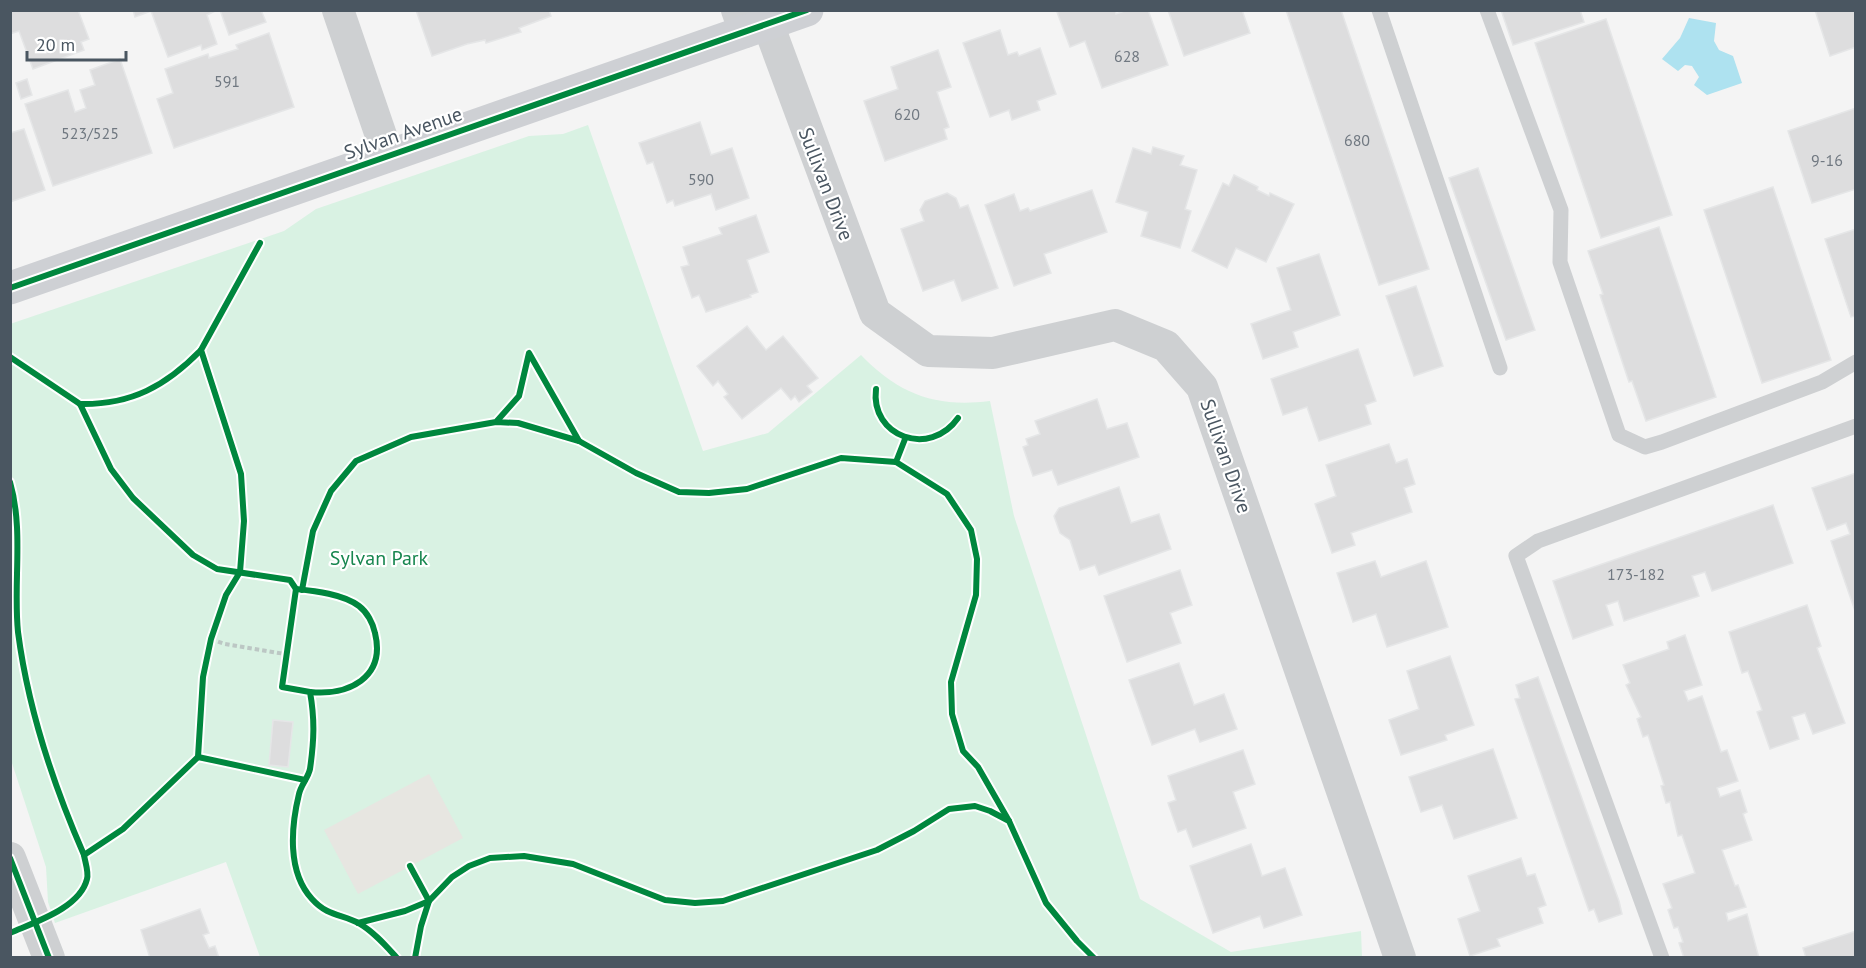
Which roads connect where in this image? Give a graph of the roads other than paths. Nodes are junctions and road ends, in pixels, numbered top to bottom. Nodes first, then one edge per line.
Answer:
1 (338, 10) edge
2 (807, 10) edge
3 (1379, 10) edge
4 (1487, 10) edge
5 (750, 22) edge
6 (388, 156) junction
7 (10, 288) edge
8 (1856, 362) edge
9 (1500, 368) dead end
10 (1856, 426) edge
11 (10, 858) edge
12 (49, 957) edge
13 (1400, 957) edge
14 (1662, 957) edge

1 - 6 street
2 - 5 street, Sylvan Avenue
3 - 9 lane
4 - 8 lane
5 - 6 street, Sylvan Avenue
5 - 13 street, Sullivan Drive
6 - 7 street, Sylvan Avenue
10 - 14 lane
11 - 12 street

